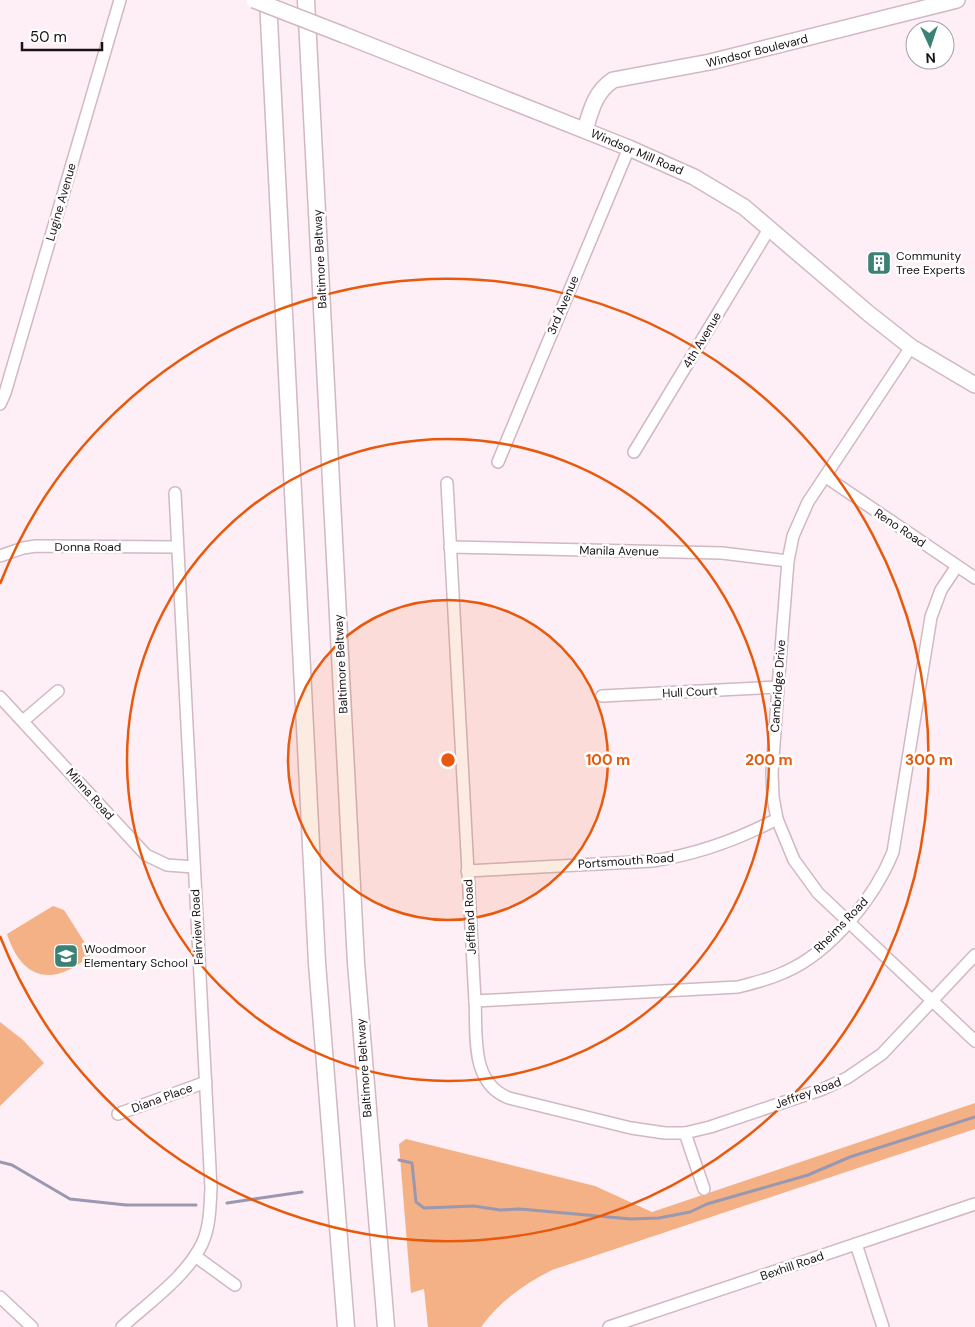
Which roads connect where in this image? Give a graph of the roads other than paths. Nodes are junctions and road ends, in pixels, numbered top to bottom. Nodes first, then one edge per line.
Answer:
1 (120, 0) edge
2 (254, 0) edge
3 (268, 0) edge
4 (306, 0) edge
5 (958, 0) edge
6 (585, 130) junction
7 (629, 148) junction
8 (769, 229) junction
9 (911, 347) junction
10 (975, 385) edge
11 (0, 404) edge
12 (634, 452) dead end
13 (498, 462) dead end
14 (826, 477) junction
15 (447, 483) dead end
16 (175, 493) dead end
17 (177, 547) junction
18 (450, 547) junction
19 (0, 556) edge
20 (788, 561) junction
21 (957, 566) junction
22 (975, 578) edge
23 (778, 687) junction
24 (58, 690) dead end
25 (602, 696) dead end
26 (0, 697) edge
27 (23, 721) junction
28 (777, 819) junction
29 (194, 866) junction
30 (467, 871) junction
31 (848, 922) junction
32 (975, 955) edge
33 (475, 1001) junction
34 (933, 1002) junction
35 (975, 1041) edge
36 (206, 1082) junction
37 (118, 1114) dead end
38 (685, 1133) junction
39 (704, 1189) dead end
40 (975, 1204) edge
41 (856, 1244) junction
42 (195, 1256) junction
43 (235, 1285) dead end
44 (0, 1297) edge
45 (32, 1327) edge
46 (122, 1327) edge
47 (346, 1327) edge
48 (386, 1327) edge
49 (609, 1327) edge
50 (883, 1327) edge

1 - 11 street, Lugine Avenue
2 - 6 main road, Windsor Mill Road, bridge
3 - 47 highway
4 - 48 highway, Baltimore Beltway
5 - 6 main road, Windsor Boulevard
6 - 7 main road, Windsor Mill Road
7 - 8 main road, Windsor Mill Road
7 - 13 street, 3rd Avenue
8 - 9 main road, Windsor Mill Road
8 - 12 street, 4th Avenue
9 - 10 main road, Windsor Mill Road
9 - 14 street, Cambridge Drive
14 - 20 street, Cambridge Drive
14 - 21 street, Reno Road
15 - 18 street, Jeffland Road
16 - 17 street, Fairview Road
17 - 19 street, Donna Road
17 - 29 street, Fairview Road
18 - 20 street, Manila Avenue
18 - 30 street, Jeffland Road
20 - 23 street, Cambridge Drive
21 - 22 street, Reno Road
21 - 31 street, Rheims Road
23 - 25 street, Hull Court
23 - 28 street, Cambridge Drive
24 - 27 street
26 - 27 street, Minna Road
27 - 29 street, Minna Road
28 - 30 street, Portsmouth Road
28 - 31 street, Cambridge Drive
29 - 36 street, Fairview Road
30 - 33 street, Jeffland Road
31 - 33 street, Rheims Road
31 - 34 street, Cambridge Drive
32 - 34 street, Jeffrey Road
33 - 38 street, Jeffland Road
34 - 35 street, Cambridge Drive
34 - 38 street, Jeffrey Road
36 - 37 street, Diana Place
36 - 42 street, Fairview Road
38 - 39 street
40 - 41 street, Bexhill Road
41 - 49 street, Bexhill Road
41 - 50 street
42 - 43 street
42 - 46 street, Fairview Road
44 - 45 street

